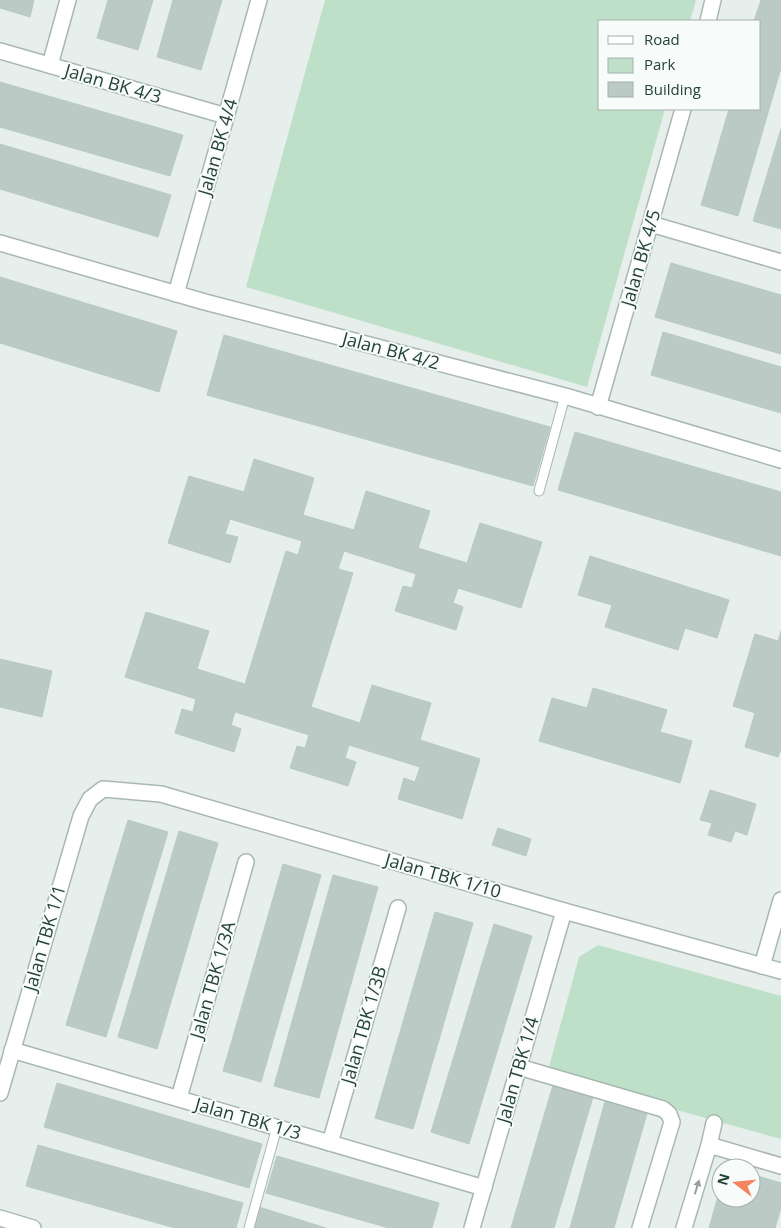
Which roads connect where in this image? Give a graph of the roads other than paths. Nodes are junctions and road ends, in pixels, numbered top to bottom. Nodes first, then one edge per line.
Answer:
1 (68, 0) edge
2 (259, 0) edge
3 (714, 0) edge
4 (708, 20) edge
5 (0, 51) edge
6 (50, 65) junction
7 (683, 110) edge
8 (226, 116) junction
9 (651, 224) junction
10 (0, 243) edge
11 (781, 262) edge
12 (176, 294) junction
13 (565, 396) junction
14 (598, 407) junction
15 (781, 460) edge
16 (539, 491) dead end
17 (103, 789) joint
18 (246, 862) dead end
19 (781, 900) edge
20 (398, 908) dead end
21 (564, 912) junction
22 (778, 924) edge
23 (762, 966) junction
24 (781, 971) edge
25 (12, 1050) junction
26 (519, 1067) junction
27 (0, 1093) edge
28 (179, 1098) junction
29 (714, 1123) dead end
30 (277, 1127) junction
31 (330, 1143) junction
32 (709, 1145) junction
33 (781, 1166) edge
34 (484, 1188) junction
35 (0, 1218) edge
36 (33, 1228) edge
37 (249, 1228) edge
38 (472, 1228) edge
39 (640, 1228) edge
40 (684, 1228) edge

1 - 6 street
2 - 8 street, Jalan BK 4/4
3 - 4 street
5 - 6 street, Jalan BK 4/3
6 - 8 street, Jalan BK 4/3
7 - 9 street, Jalan BK 4/5
8 - 12 street, Jalan BK 4/4
9 - 11 street
9 - 14 street, Jalan BK 4/5
10 - 12 street, Jalan BK 4/2
12 - 13 street, Jalan BK 4/2
13 - 14 street, Jalan BK 4/2
13 - 16 lane
14 - 15 street, Jalan BK 4/2
17 - 21 street, Jalan TBK 1/10
17 - 25 street, Jalan TBK 1/1
18 - 28 street, Jalan TBK 1/3A
19 - 22 street
20 - 31 street, Jalan TBK 1/3B
21 - 23 street, Jalan TBK 1/10
21 - 26 street, Jalan TBK 1/4
22 - 23 street
23 - 24 street, Jalan TBK 1/10
25 - 27 street, Jalan TBK 1/1
25 - 28 street, Jalan TBK 1/3
26 - 34 street, Jalan TBK 1/4
26 - 39 street
28 - 30 street, Jalan TBK 1/3
29 - 32 street
30 - 31 street, Jalan TBK 1/3
30 - 37 lane
31 - 34 street, Jalan TBK 1/3
32 - 33 street
40 -> 32 street
34 - 38 street, Jalan TBK 1/4
35 - 36 street

